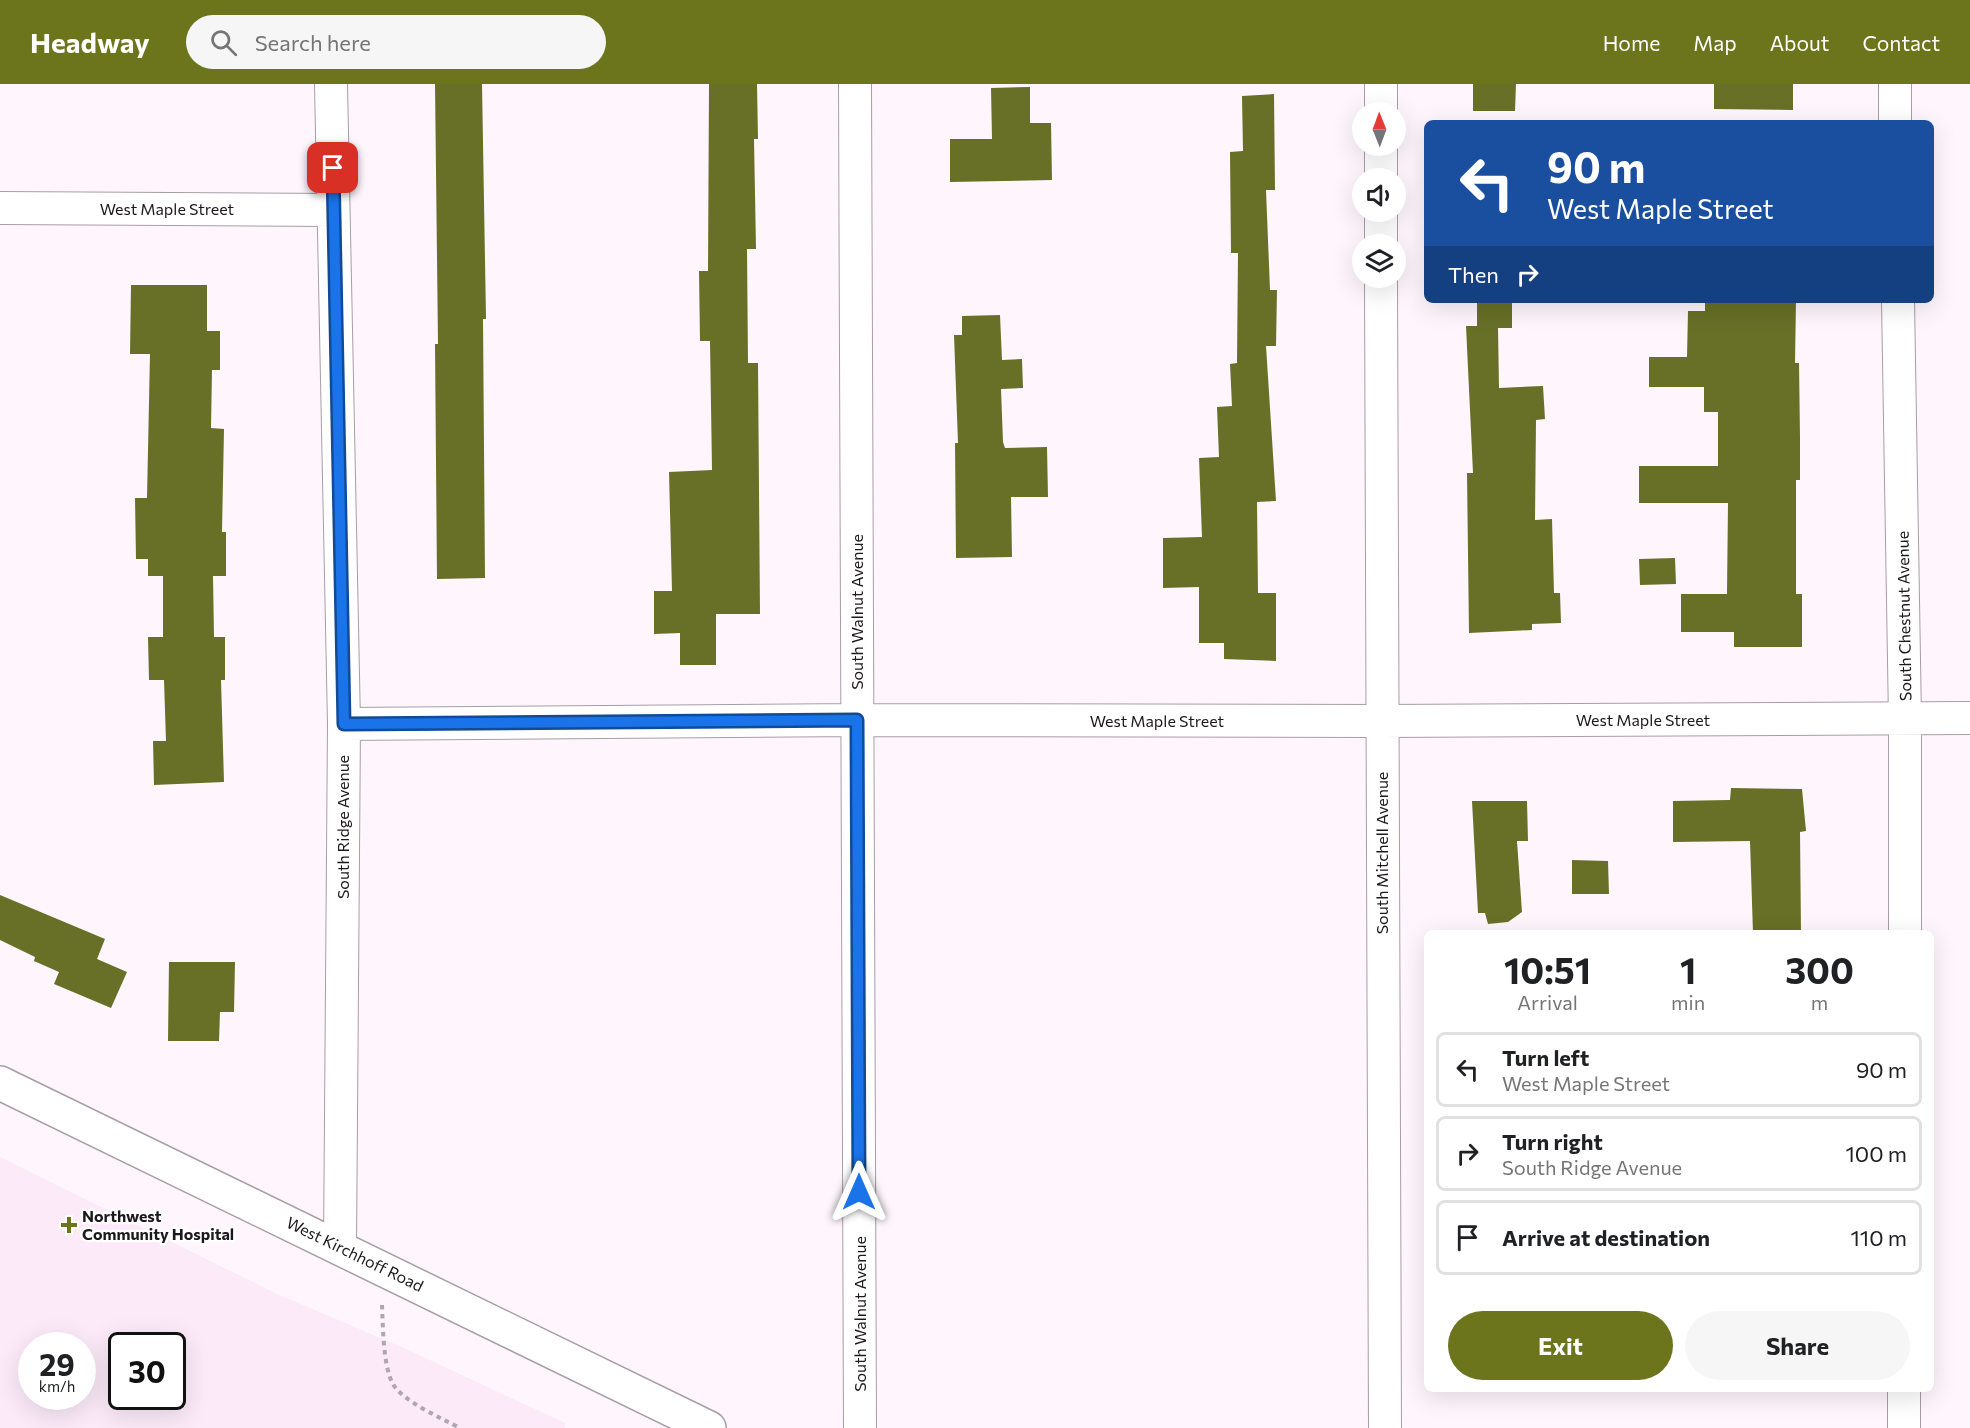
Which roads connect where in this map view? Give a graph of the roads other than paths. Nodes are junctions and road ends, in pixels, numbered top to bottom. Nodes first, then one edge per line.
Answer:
1 (332, 84) edge
2 (855, 84) edge
3 (1381, 84) edge
4 (1895, 84) edge
5 (1381, 102) edge
6 (1895, 120) edge
7 (0, 208) edge
8 (333, 210) junction
9 (1381, 288) edge
10 (1898, 303) edge
11 (1970, 718) edge
12 (857, 720) junction
13 (1905, 720) junction
14 (1381, 721) junction
15 (344, 724) junction
16 (1905, 930) edge
17 (0, 1083) edge
18 (340, 1247) junction
19 (1904, 1392) edge
20 (709, 1428) edge
21 (860, 1428) edge
22 (1384, 1428) edge
23 (1904, 1428) edge

1 - 8 street, South Ridge Avenue
2 - 12 street, South Walnut Avenue
3 - 5 street
4 - 6 street
7 - 8 street, West Maple Street
8 - 15 street, South Ridge Avenue
9 - 14 street, South Mitchell Avenue
10 - 13 street, South Chestnut Avenue
11 - 13 street, West Maple Street
12 - 14 street, West Maple Street
12 - 15 street, West Maple Street
12 - 21 street, South Walnut Avenue
13 - 14 street, West Maple Street
13 - 16 street, South Chestnut Avenue
14 - 22 street, South Mitchell Avenue
15 - 18 street, South Ridge Avenue
17 - 18 main road, West Kirchhoff Road
18 - 20 main road, West Kirchhoff Road
19 - 23 street

